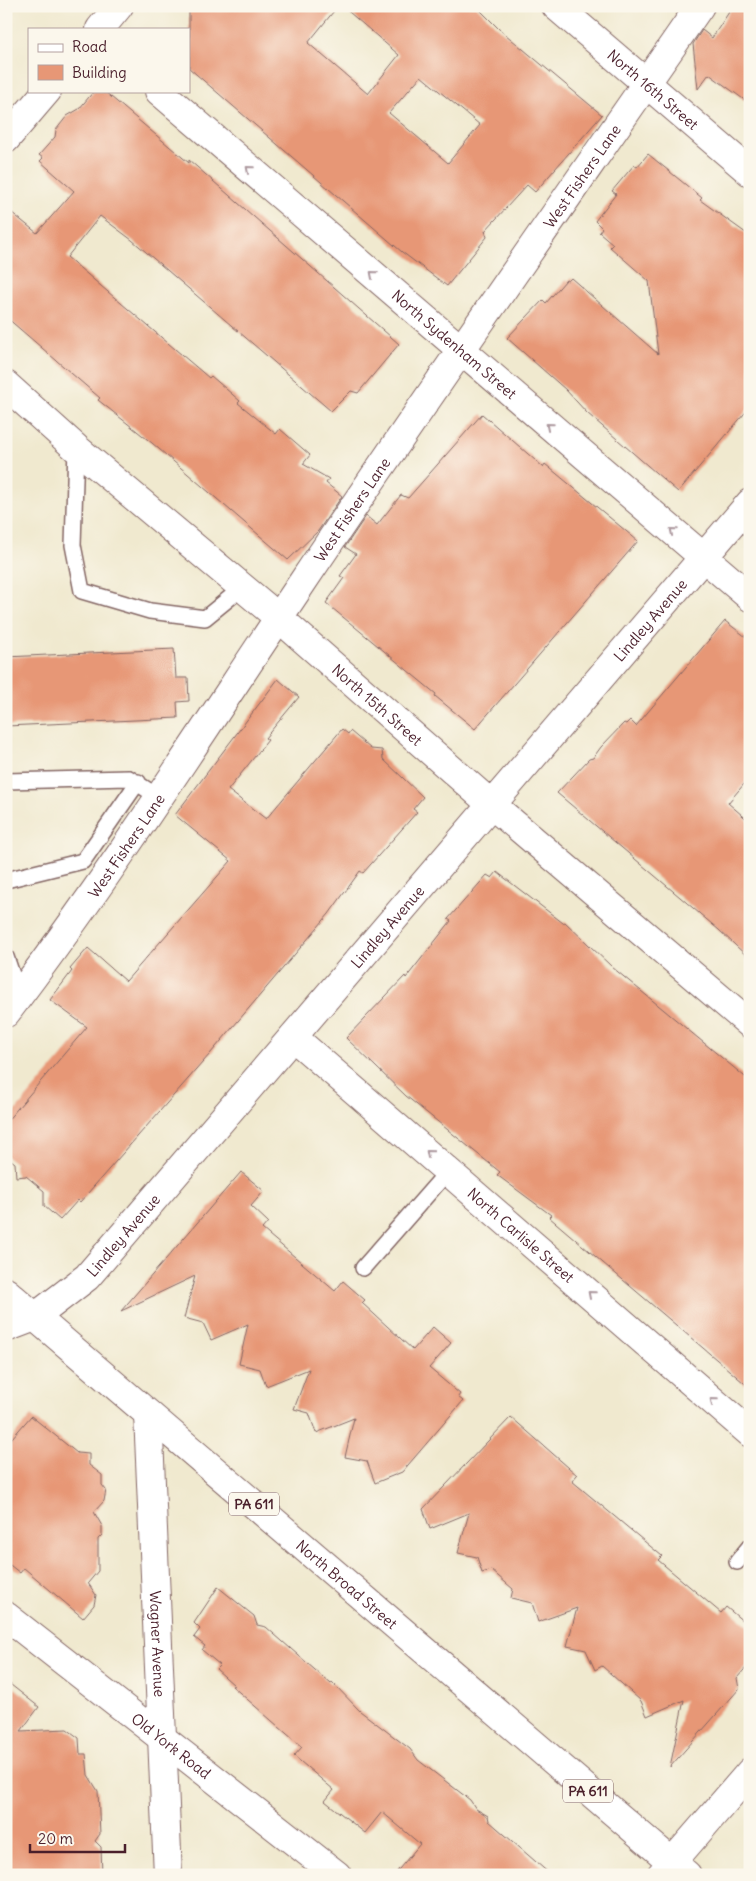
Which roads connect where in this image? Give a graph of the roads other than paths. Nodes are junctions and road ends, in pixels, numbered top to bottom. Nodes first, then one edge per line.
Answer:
1 (119, 6) edge
2 (556, 6) edge
3 (700, 6) edge
4 (101, 28) edge
5 (647, 84) junction
6 (46, 92) edge
7 (160, 92) edge
8 (6, 139) edge
9 (750, 172) edge
10 (462, 351) junction
11 (6, 385) edge
12 (76, 448) junction
13 (750, 503) edge
14 (704, 558) junction
15 (243, 587) junction
16 (750, 597) edge
17 (279, 618) junction
18 (6, 781) edge
19 (138, 782) junction
20 (160, 798) junction
21 (492, 805) junction
22 (6, 880) edge
23 (6, 957) edge
24 (13, 1004) edge
25 (750, 1024) edge
26 (293, 1037) junction
27 (449, 1170) junction
28 (363, 1268) dead end
29 (6, 1292) edge
30 (35, 1317) junction
31 (6, 1328) edge
32 (148, 1414) junction
33 (750, 1433) edge
34 (750, 1546) edge
35 (737, 1562) dead end
36 (6, 1616) edge
37 (162, 1738) junction
38 (750, 1772) edge
39 (673, 1870) edge
40 (168, 1875) edge
41 (336, 1875) edge

1 - 4 street
2 - 5 street, North 16th Street
3 - 5 street, West Fishers Lane
5 - 9 street, North 16th Street
5 - 10 street, West Fishers Lane
6 - 8 street
10 -> 7 street, North Sydenham Street
14 -> 10 street, North Sydenham Street
10 - 17 street, West Fishers Lane
11 - 12 street, North 15th Street
12 - 15 street, North 15th Street
12 - 15 lane
13 - 14 street, Lindley Avenue
14 - 16 street, North Sydenham Street
14 - 21 street, Lindley Avenue
15 - 17 street, North 15th Street
17 - 20 street, West Fishers Lane
17 - 21 street, North 15th Street
18 - 19 lane
19 - 20 lane
19 - 22 lane
20 - 24 street, West Fishers Lane
21 - 25 street, North 15th Street
21 - 26 street, Lindley Avenue
23 - 24 lane
27 -> 26 street, North Carlisle Street
26 - 30 street, Lindley Avenue
27 - 28 lane
33 -> 27 street, North Carlisle Street
29 - 30 street, North Broad Street / PA 611
30 - 31 street, Lindley Avenue
30 - 32 street, North Broad Street / PA 611
32 - 37 street, Wagner Avenue
32 - 39 street, North Broad Street / PA 611
34 - 35 lane
36 - 37 street, Old York Road
37 - 40 street, Wagner Avenue
37 - 41 street, Old York Road
38 - 39 street

